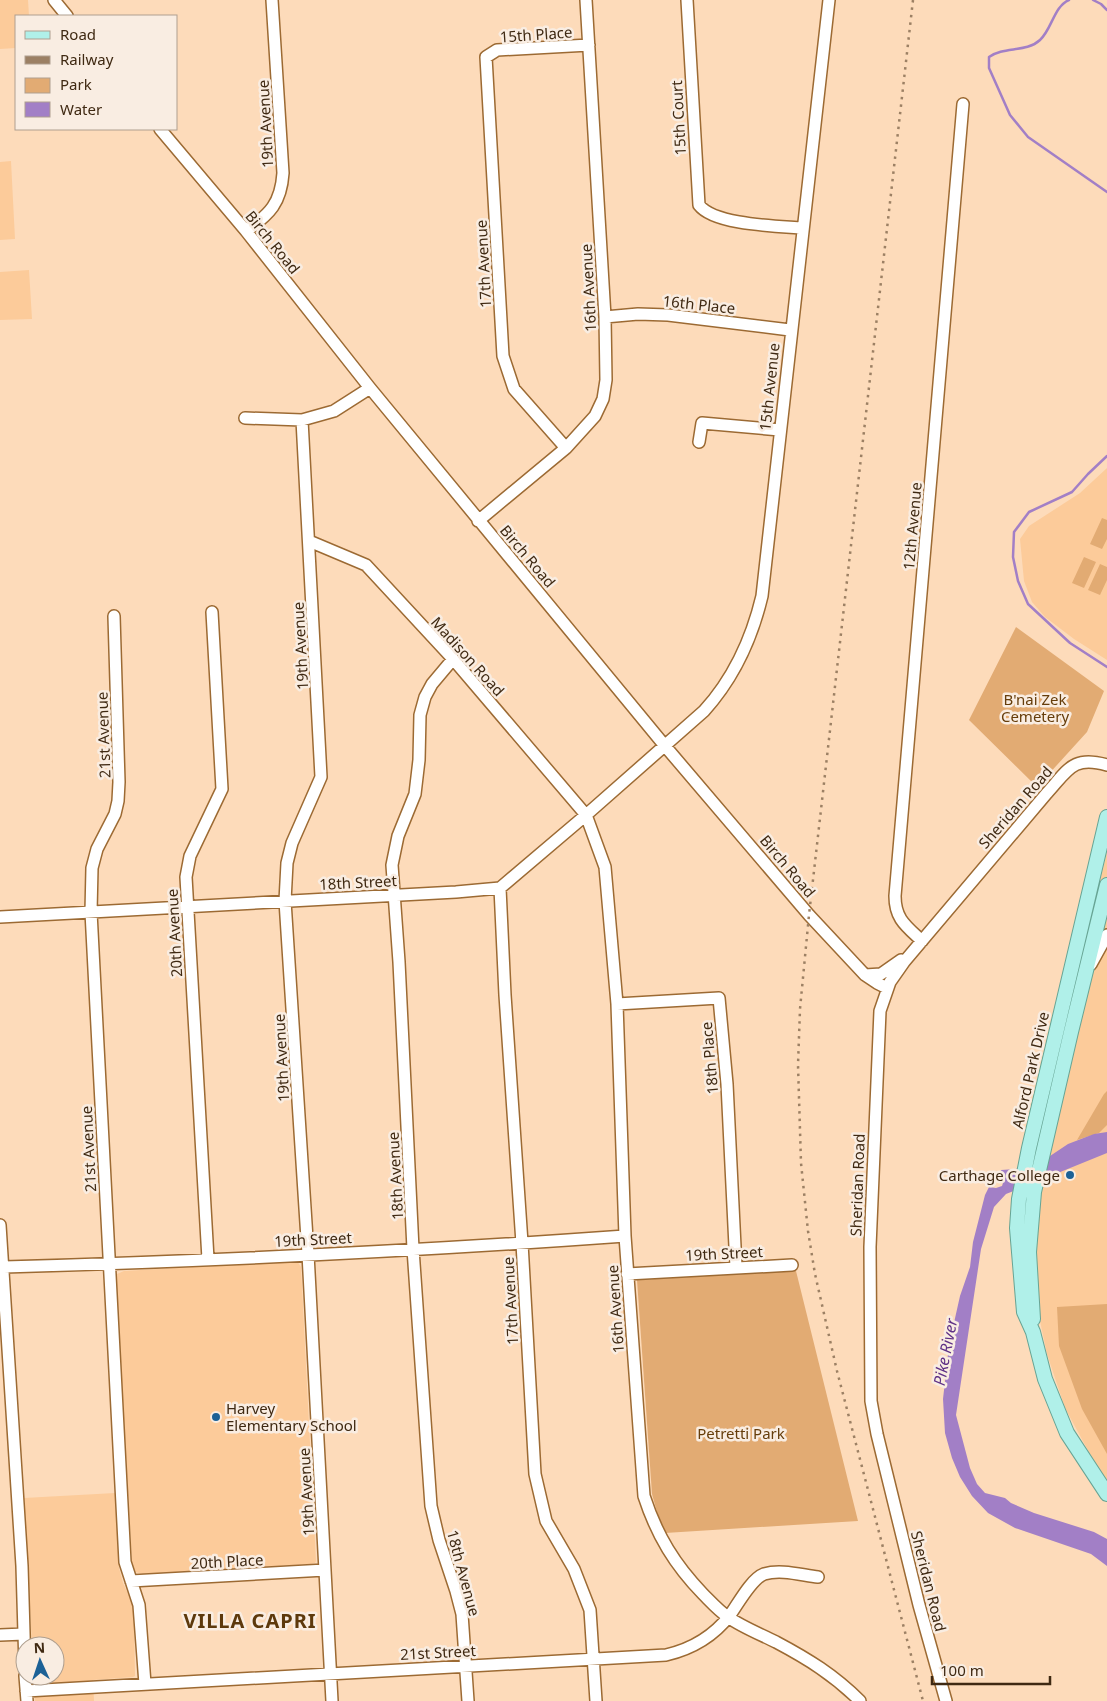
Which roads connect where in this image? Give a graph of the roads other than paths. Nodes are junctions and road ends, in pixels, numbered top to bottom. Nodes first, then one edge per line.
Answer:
1 (54, 0) edge
2 (272, 0) edge
3 (586, 0) edge
4 (687, 0) edge
5 (829, 0) edge
6 (66, 15) edge
7 (589, 45) junction
8 (486, 57) joint
9 (963, 104) dead end
10 (161, 130) edge
11 (802, 228) junction
12 (246, 231) junction
13 (605, 317) junction
14 (790, 330) junction
15 (370, 388) junction
16 (245, 418) dead end
17 (302, 420) junction
18 (780, 430) junction
19 (699, 442) dead end
20 (566, 448) junction
21 (478, 520) junction
22 (309, 541) junction
23 (212, 612) dead end
24 (114, 616) dead end
25 (453, 659) junction
26 (665, 746) junction
27 (1107, 765) edge
28 (586, 816) junction
29 (1107, 817) edge
30 (1107, 885) edge
31 (500, 888) junction
32 (394, 895) junction
33 (285, 901) junction
34 (187, 907) junction
35 (91, 912) junction
36 (0, 917) edge
37 (1107, 934) edge
38 (922, 940) junction
39 (909, 955) junction
40 (865, 975) junction
41 (1084, 977) junction
42 (887, 988) junction
43 (617, 1004) junction
44 (0, 1225) edge
45 (624, 1236) junction
46 (522, 1244) junction
47 (413, 1249) junction
48 (308, 1254) junction
49 (208, 1259) junction
50 (108, 1264) junction
51 (792, 1265) dead end
52 (4, 1267) junction
53 (736, 1267) junction
54 (627, 1274) junction
55 (1033, 1332) junction
56 (1107, 1494) edge
57 (325, 1570) junction
58 (818, 1578) dead end
59 (131, 1581) junction
60 (728, 1618) junction
61 (24, 1634) joint
62 (0, 1635) edge
63 (594, 1658) junction
64 (466, 1665) junction
65 (330, 1673) junction
66 (145, 1684) junction
67 (26, 1696) edge
68 (332, 1701) edge
69 (468, 1701) edge
70 (596, 1701) edge
71 (860, 1701) edge
72 (946, 1701) edge

1 - 6 street
2 - 12 street, 19th Avenue
3 - 7 street, 16th Avenue
4 - 11 street, 15th Court
5 - 11 street, 15th Avenue
7 - 8 street, 15th Place
7 - 13 street, 16th Avenue
8 - 20 street, 17th Avenue
9 - 38 street, 12th Avenue
10 - 12 street, Birch Road
11 - 14 street, 15th Avenue
12 - 15 street, Birch Road
13 - 14 street, 16th Place
13 - 20 street, 16th Avenue
14 - 18 street, 15th Avenue
15 - 17 street
15 - 21 street, Birch Road
16 - 17 street
17 - 22 street, 19th Avenue
18 - 19 street
18 - 26 street, 15th Avenue
20 - 21 street, 16th Avenue
21 - 26 street, Birch Road
22 - 25 street, Madison Road
22 - 33 street, 19th Avenue
23 - 34 street, 20th Avenue
24 - 35 street, 21st Avenue
25 - 28 street, Madison Road
25 - 32 street, 18th Avenue
26 - 28 street
26 - 40 street, Birch Road
27 - 38 street, Sheridan Road
28 - 31 street
28 - 43 street, 16th Avenue
29 - 55 main road, Alford Park Drive
30 - 41 main road, Alford Park Drive
31 - 32 street, 18th Street
31 - 46 street, 17th Avenue
32 - 33 street, 18th Street
32 - 47 street, 18th Avenue
33 - 34 street, 18th Street
33 - 48 street, 19th Avenue
34 - 35 street, 18th Street
34 - 49 street, 20th Avenue
35 - 36 street, 18th Street
35 - 50 street, 21st Avenue
37 - 41 street
38 - 39 street, Sheridan Road
39 - 40 street
39 - 42 street, Sheridan Road
40 - 42 street, Birch Road
41 - 55 main road, Alford Park Drive
42 - 72 street, Sheridan Road
43 - 45 street, 16th Avenue
43 - 53 street, 18th Place
44 - 52 street
45 - 46 street, 19th Street
45 - 54 street, 16th Avenue
46 - 47 street, 19th Street
46 - 63 street, 17th Avenue
47 - 48 street, 19th Street
47 - 64 street, 18th Avenue
48 - 49 street, 19th Street
48 - 57 street, 19th Avenue
49 - 50 street, 19th Street
50 - 52 street, 19th Street
50 - 59 street, 21st Avenue
51 - 53 street, 19th Street
52 - 61 street
53 - 54 street, 19th Street
54 - 60 street, 16th Avenue
55 - 56 main road, Alford Park Drive
57 - 59 street, 20th Place
57 - 65 street, 19th Avenue
58 - 60 street, 21st Street
59 - 66 street, 21st Avenue
60 - 63 street, 21st Street
60 - 71 street, 16th Avenue
61 - 62 street
63 - 64 street, 21st Street
63 - 70 street, 17th Avenue
64 - 65 street, 21st Street
64 - 69 street, 18th Avenue
65 - 66 street, 21st Street
65 - 68 street, 19th Avenue
66 - 67 street, 21st Street

